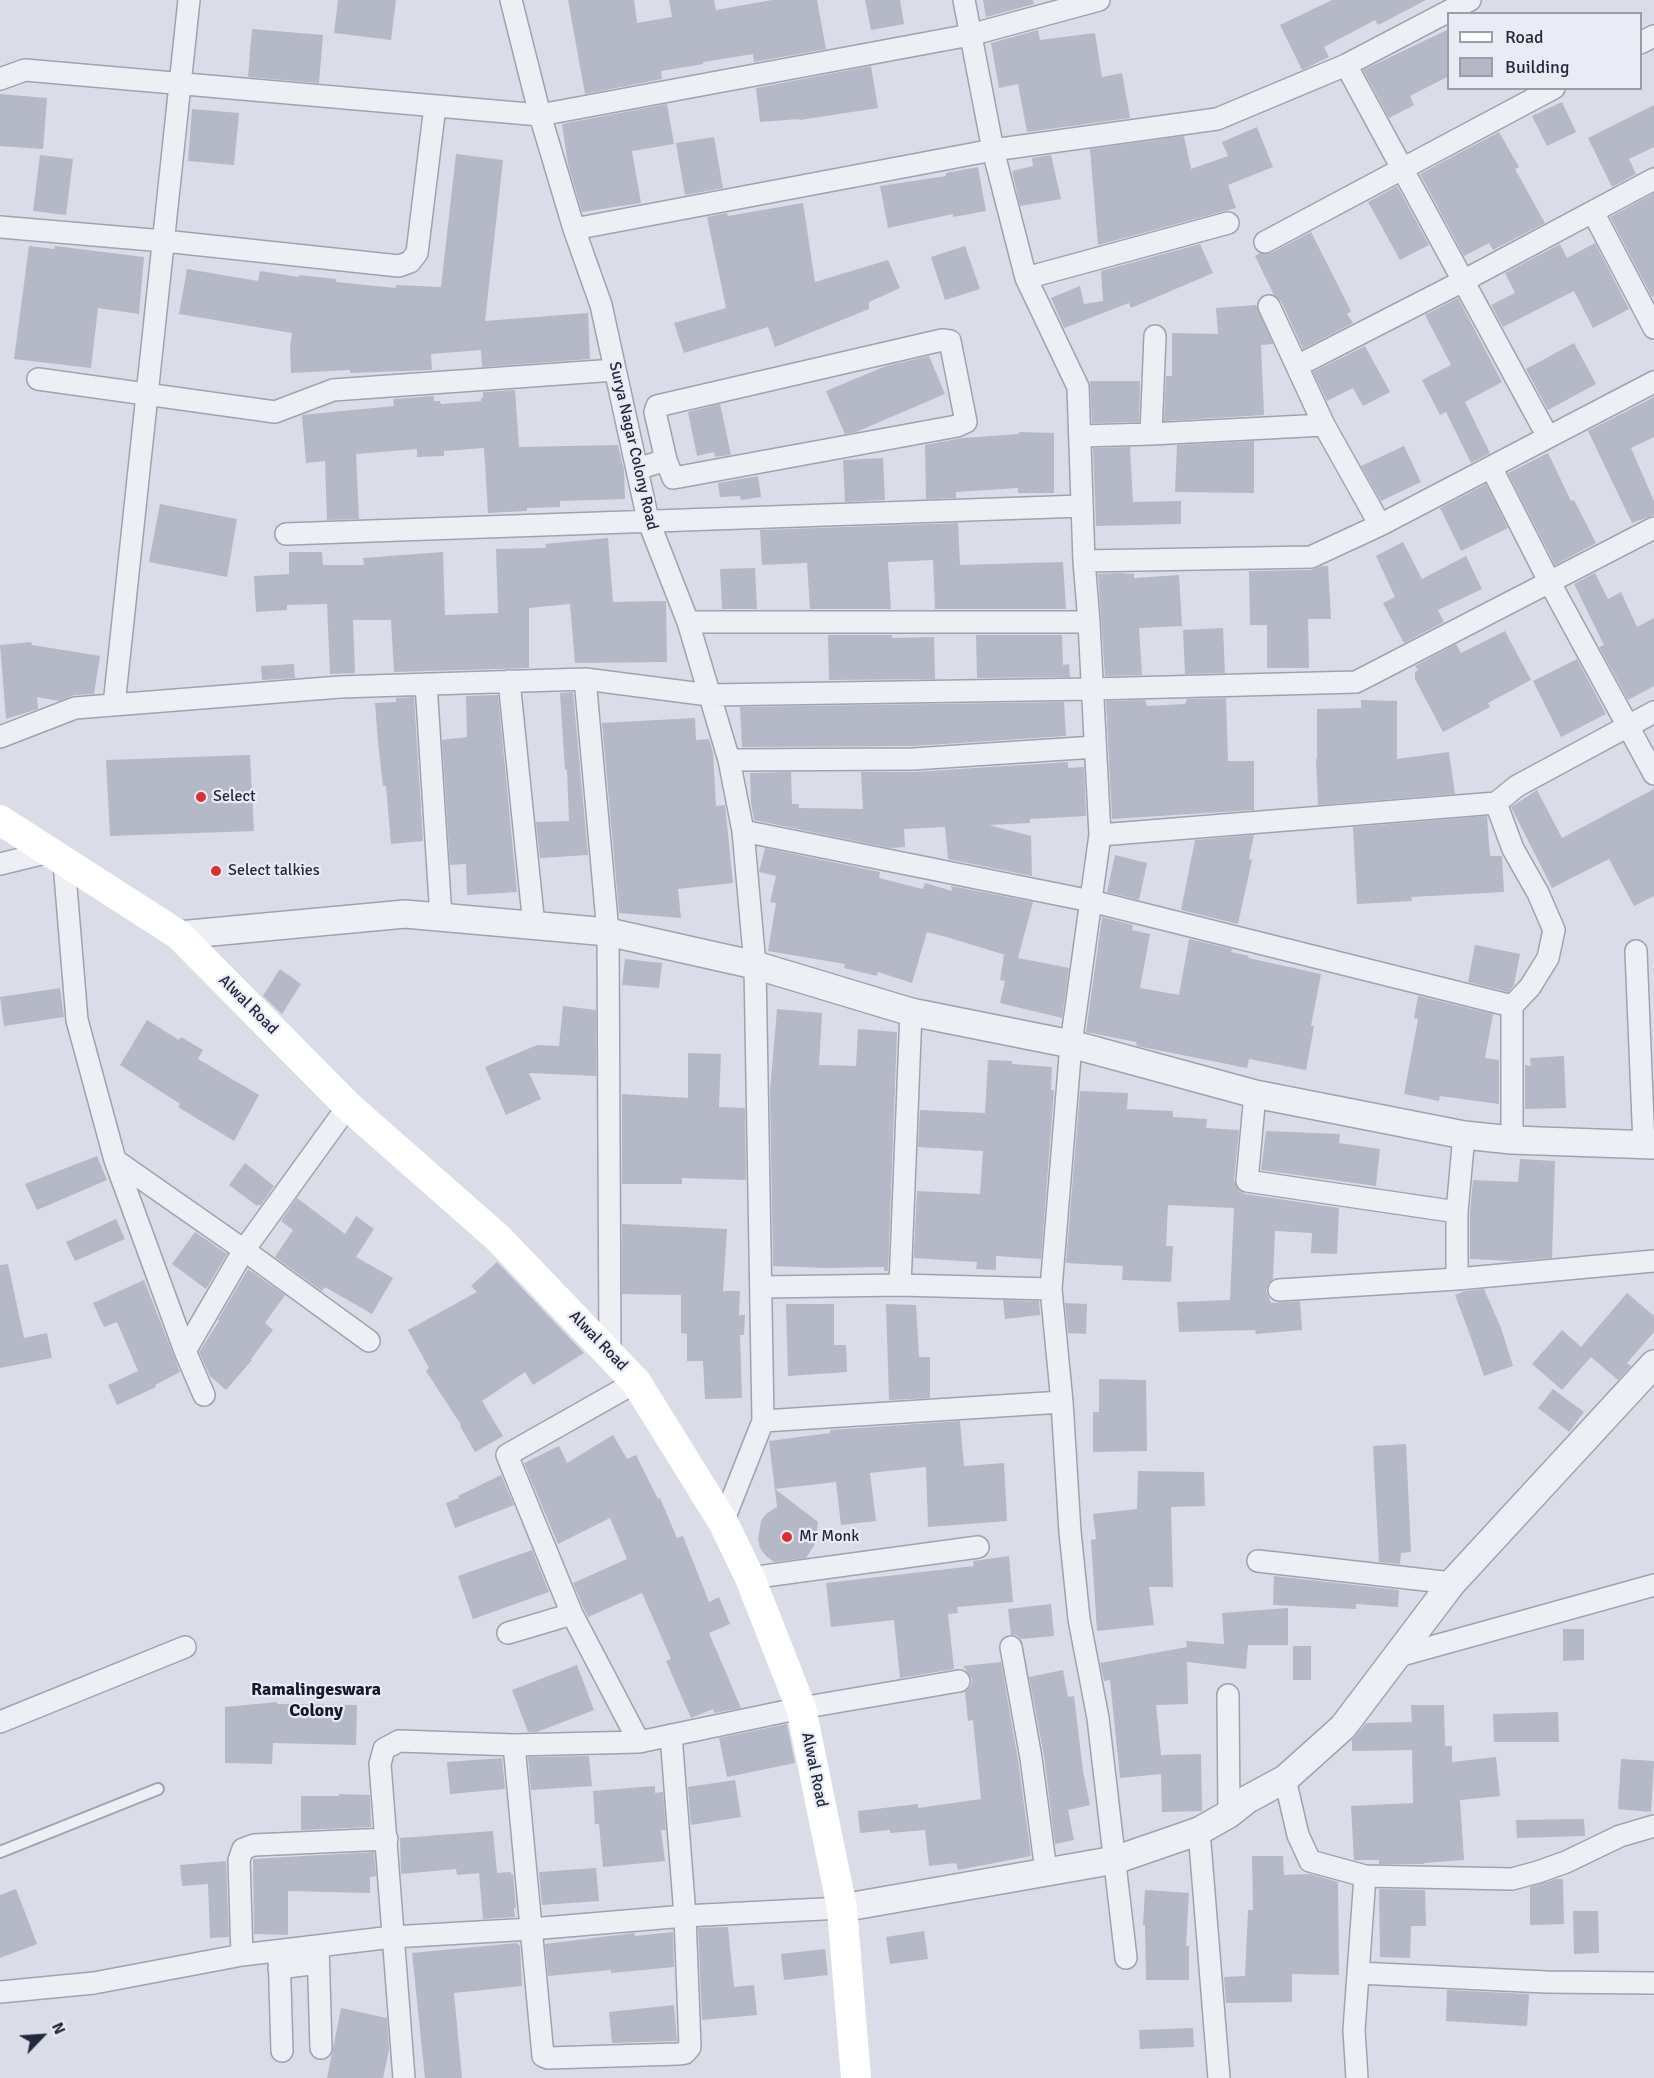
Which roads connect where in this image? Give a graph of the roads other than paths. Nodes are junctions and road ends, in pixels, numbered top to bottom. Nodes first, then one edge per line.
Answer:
1 (189, 0) edge
2 (511, 0) edge
3 (964, 0) edge
4 (1099, 0) edge
5 (1470, 0) edge
6 (1447, 12) edge
7 (1447, 12) edge
8 (970, 35) junction
9 (1346, 65) junction
10 (0, 79) edge
11 (182, 82) junction
12 (1550, 90) edge
13 (435, 106) junction
14 (540, 115) junction
15 (993, 150) junction
16 (1402, 169) junction
17 (1654, 179) edge
18 (1593, 212) junction
19 (1228, 223) dead end
20 (0, 227) edge
21 (574, 229) junction
22 (164, 241) junction
23 (1265, 242) dead end
24 (1026, 278) junction
25 (1463, 281) junction
26 (1269, 306) dead end
27 (1654, 328) edge
28 (1155, 336) dead end
29 (1297, 366) junction
30 (615, 370) junction
31 (38, 379) dead end
32 (1654, 382) edge
33 (148, 394) junction
34 (1324, 425) junction
35 (1150, 434) junction
36 (1080, 436) junction
37 (1548, 437) junction
38 (666, 460) junction
39 (1491, 467) junction
40 (637, 469) junction
41 (1082, 506) junction
42 (648, 520) junction
43 (1380, 525) junction
44 (1654, 528) edge
45 (286, 534) dead end
46 (1084, 561) junction
47 (1550, 583) junction
48 (688, 622) junction
49 (1089, 622) junction
50 (585, 678) junction
51 (509, 681) junction
52 (426, 684) junction
53 (1092, 689) junction
54 (709, 695) junction
55 (114, 705) junction
56 (1654, 712) edge
57 (1628, 726) junction
58 (0, 737) edge
59 (1095, 747) junction
60 (729, 760) junction
61 (1654, 774) edge
62 (1496, 803) junction
63 (0, 820) edge
64 (743, 831) junction
65 (1100, 835) junction
66 (57, 857) junction
67 (0, 864) edge
68 (1091, 901) junction
69 (441, 916) junction
70 (534, 926) junction
71 (608, 932) junction
72 (179, 935) junction
73 (1636, 951) dead end
74 (755, 965) junction
75 (1512, 1006) junction
76 (910, 1012) junction
77 (1071, 1044) junction
78 (1255, 1094) junction
79 (348, 1106) junction
80 (1464, 1135) junction
81 (1512, 1140) junction
82 (1649, 1145) edge
83 (115, 1160) junction
84 (1457, 1212) junction
85 (244, 1250) junction
86 (1654, 1261) edge
87 (1458, 1279) junction
88 (900, 1285) junction
89 (762, 1287) junction
90 (1051, 1289) junction
91 (1279, 1290) dead end
92 (369, 1341) dead end
93 (185, 1351) junction
94 (610, 1353) junction
95 (1654, 1364) edge
96 (636, 1382) junction
97 (204, 1395) dead end
98 (1062, 1402) junction
99 (763, 1421) junction
100 (723, 1522) junction
101 (978, 1547) dead end
102 (1258, 1561) dead end
103 (750, 1578) junction
104 (1452, 1583) junction
105 (1654, 1585) edge
106 (572, 1614) junction
107 (508, 1632) dead end
108 (185, 1647) dead end
109 (1011, 1647) dead end
110 (1395, 1657) junction
111 (959, 1681) dead end
112 (1228, 1695) dead end
113 (801, 1708) junction
114 (0, 1722) edge
115 (671, 1735) junction
116 (639, 1742) junction
117 (514, 1744) junction
118 (1285, 1779) junction
119 (158, 1789) dead end
120 (1229, 1814) junction
121 (1654, 1826) edge
122 (1199, 1831) junction
123 (387, 1839) junction
124 (0, 1852) edge
125 (1115, 1860) junction
126 (1046, 1871) junction
127 (1365, 1876) junction
128 (842, 1908) junction
129 (685, 1916) junction
130 (531, 1929) junction
131 (392, 1937) junction
132 (242, 1955) junction
133 (318, 1955) junction
134 (1126, 1958) dead end
135 (279, 1960) junction
136 (1358, 1973) junction
137 (1654, 1983) edge
138 (0, 1992) edge
139 (321, 2048) dead end
140 (282, 2051) dead end
141 (404, 2078) edge
142 (856, 2078) edge
143 (1219, 2078) edge
144 (1357, 2078) edge

1 - 11 street
2 - 14 street, Surya Nagar Colony Road
3 - 8 street
4 - 8 street
5 - 6 street
7 - 9 street
8 - 14 street
8 - 15 street
9 - 15 street
9 - 16 street
10 - 11 street
11 - 13 street
11 - 22 street
12 - 16 street
13 - 14 street
13 - 22 street
14 - 21 street, Surya Nagar Colony Road
15 - 21 street
15 - 24 street
16 - 23 street
16 - 25 street
17 - 18 street
18 - 25 street
18 - 27 street
19 - 24 street
20 - 22 street
21 - 30 street, Surya Nagar Colony Road
22 - 33 street
24 - 36 street
25 - 29 street
25 - 37 street
26 - 29 street
28 - 35 street
29 - 34 street
30 - 33 street
30 - 40 street, Surya Nagar Colony Road
31 - 33 street
32 - 37 street
33 - 55 street
34 - 35 street
34 - 43 street
35 - 36 street
36 - 41 street
37 - 39 street
38 - 38 street
38 - 40 street
39 - 43 street
39 - 47 street
40 - 42 street, Surya Nagar Colony Road
41 - 42 street
41 - 46 street
42 - 45 street
42 - 48 street, Surya Nagar Colony Road
43 - 46 street
44 - 47 street
46 - 49 street
47 - 53 street
47 - 57 street
48 - 49 street
48 - 54 street, Surya Nagar Colony Road
49 - 53 street
50 - 51 street
50 - 54 street
50 - 71 street
51 - 52 street
51 - 70 street
52 - 55 street
52 - 69 street
53 - 54 street
53 - 59 street
54 - 60 street, Surya Nagar Colony Road
55 - 58 street
56 - 57 street
57 - 61 street
57 - 62 street
59 - 60 street
59 - 65 street
60 - 64 street, Surya Nagar Colony Road
62 - 65 street
62 - 75 street
63 - 66 main road, Alwal Road
64 - 68 street
64 - 74 street, Surya Nagar Colony Road
65 - 68 street
66 - 67 street
66 - 72 main road, Alwal Road
66 - 83 street
68 - 75 street
68 - 77 street
69 - 70 street
69 - 72 street
70 - 71 street
71 - 74 street
71 - 94 street
72 - 79 main road, Alwal Road
73 - 82 street
74 - 76 street
74 - 89 street, Surya Nagar Colony Road
75 - 81 street
76 - 77 street
76 - 88 street
77 - 78 street
77 - 90 street
78 - 80 street
78 - 84 street
79 - 85 street
79 - 94 main road, Alwal Road
80 - 81 street
80 - 84 street
81 - 82 street
83 - 85 street
83 - 93 street
84 - 87 street
85 - 92 street
85 - 93 street
86 - 87 street
87 - 91 street
88 - 89 street
88 - 90 street
89 - 99 street, Surya Nagar Colony Road
90 - 98 street
93 - 97 street
94 - 96 main road, Alwal Road
95 - 104 street
96 - 100 main road, Alwal Road
96 - 106 street
98 - 99 street
98 - 125 street
99 - 100 street
100 - 103 main road, Alwal Road
101 - 103 street
102 - 104 street
103 - 113 main road, Alwal Road
104 - 110 street
105 - 110 street
106 - 107 street
106 - 116 street
108 - 114 street
109 - 126 street
110 - 118 street
111 - 113 street
112 - 120 street
113 - 115 street
113 - 128 main road, Alwal Road
115 - 116 street
115 - 129 street
116 - 117 street
117 - 123 street
117 - 130 street
118 - 120 street
118 - 127 street
119 - 124 lane
120 - 122 street
121 - 127 street
122 - 125 street
122 - 143 street
123 - 131 street
123 - 132 street
125 - 126 street
125 - 134 street
126 - 128 street
127 - 136 street
128 - 129 street
128 - 142 main road, Alwal Road
129 - 130 street
129 - 130 street
130 - 131 street
131 - 133 street
131 - 141 street
132 - 135 street
132 - 138 street
133 - 135 street
133 - 139 street
135 - 140 street
136 - 137 street
136 - 144 street

